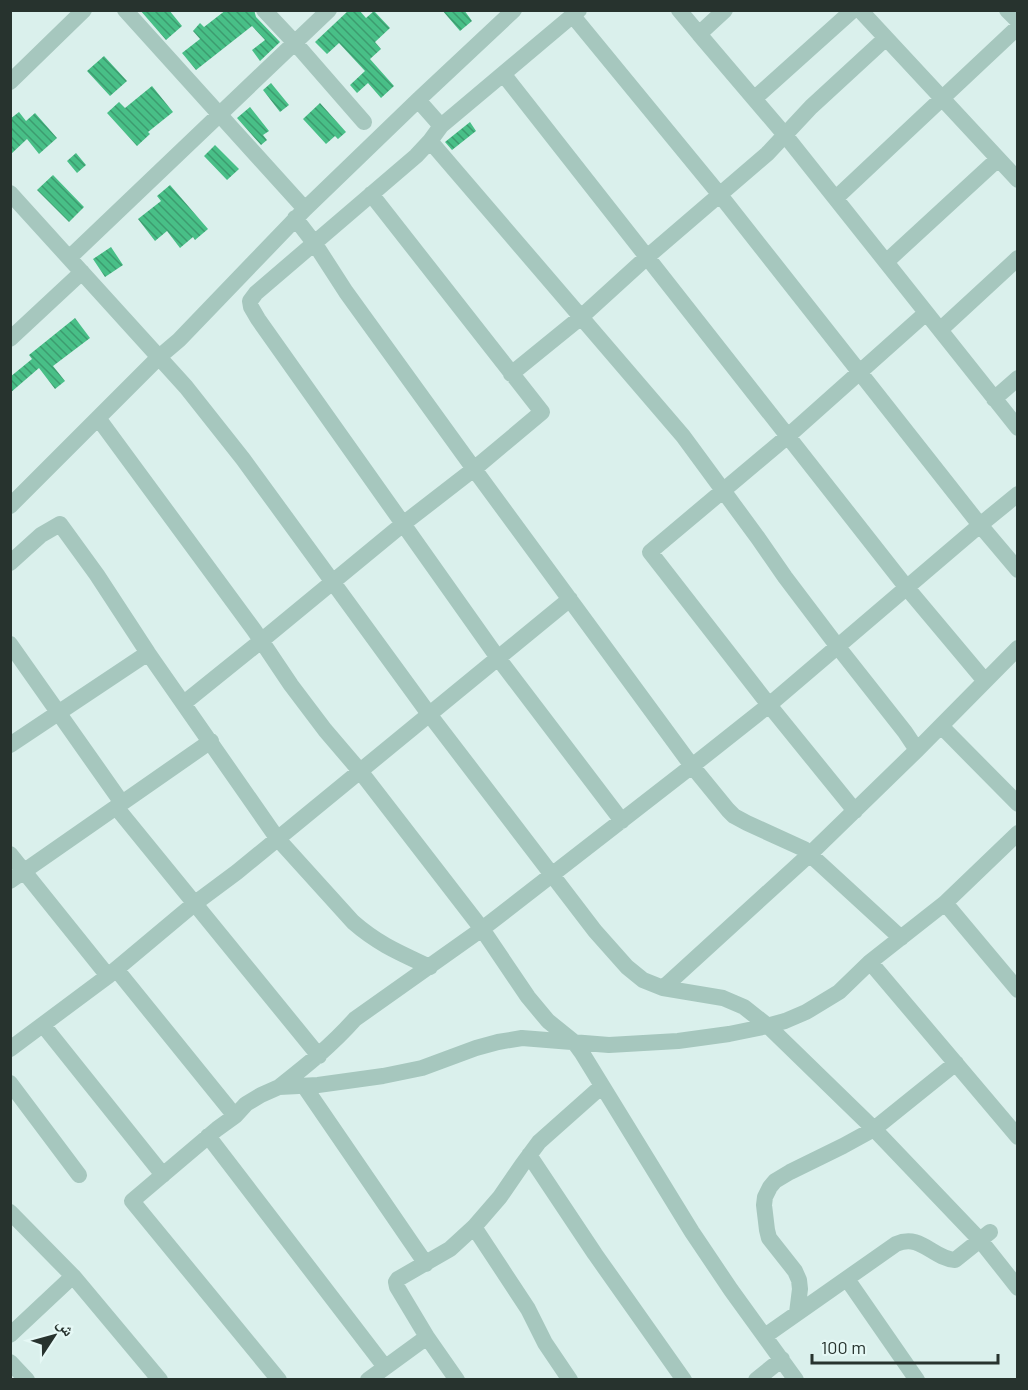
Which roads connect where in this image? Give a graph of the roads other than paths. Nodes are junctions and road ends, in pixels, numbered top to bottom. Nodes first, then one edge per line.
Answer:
1 (84, 10) edge
2 (125, 10) edge
3 (264, 10) edge
4 (329, 10) edge
5 (514, 10) edge
6 (679, 10) edge
7 (725, 10) edge
8 (853, 10) edge
9 (860, 10) edge
10 (1007, 10) edge
11 (576, 13) edge
12 (1017, 21) edge
13 (1017, 27) edge
14 (699, 34) junction
15 (886, 38) junction
16 (296, 44) junction
17 (504, 75) junction
18 (10, 82) edge
19 (754, 98) junction
20 (942, 98) junction
21 (418, 100) junction
22 (220, 114) junction
23 (364, 122) dead end
24 (441, 126) junction
25 (785, 135) junction
26 (430, 141) junction
27 (998, 159) junction
28 (1017, 180) edge
29 (10, 193) edge
30 (371, 194) junction
31 (720, 195) junction
32 (836, 198) junction
33 (300, 213) junction
34 (315, 244) junction
35 (647, 257) junction
36 (69, 258) junction
37 (1017, 258) edge
38 (886, 262) junction
39 (82, 272) junction
40 (926, 313) junction
41 (580, 318) junction
42 (940, 330) junction
43 (10, 339) edge
44 (159, 357) junction
45 (860, 373) junction
46 (511, 374) junction
47 (1017, 378) edge
48 (994, 399) junction
49 (98, 418) junction
50 (1017, 428) edge
51 (788, 436) junction
52 (474, 469) junction
53 (723, 490) junction
54 (1017, 494) edge
55 (10, 506) edge
56 (403, 524) junction
57 (980, 525) junction
58 (10, 563) edge
59 (1017, 570) edge
60 (333, 581) junction
61 (907, 588) junction
62 (570, 599) junction
63 (261, 641) junction
64 (10, 644) edge
65 (838, 647) junction
66 (1017, 648) edge
67 (148, 653) junction
68 (498, 658) junction
69 (985, 681) junction
70 (184, 703) junction
71 (769, 705) junction
72 (59, 712) junction
73 (429, 714) junction
74 (941, 726) junction
75 (211, 741) junction
76 (10, 745) edge
77 (917, 750) junction
78 (692, 766) junction
79 (360, 771) junction
80 (1017, 804) edge
81 (119, 805) junction
82 (855, 811) junction
83 (622, 821) junction
84 (1017, 832) edge
85 (277, 838) junction
86 (10, 854) edge
87 (810, 854) junction
88 (552, 874) junction
89 (17, 876) edge
90 (945, 903) junction
91 (194, 904) junction
92 (482, 929) junction
93 (901, 938) junction
94 (870, 962) junction
95 (430, 967) junction
96 (112, 973) junction
97 (663, 988) junction
98 (1017, 990) edge
99 (43, 1025) junction
100 (768, 1026) junction
101 (574, 1042) junction
102 (10, 1049) edge
103 (319, 1056) junction
104 (956, 1063) junction
105 (10, 1083) edge
106 (304, 1086) junction
107 (602, 1086) junction
108 (279, 1087) junction
109 (235, 1116) junction
110 (874, 1129) junction
111 (208, 1137) junction
112 (1017, 1137) edge
113 (529, 1155) junction
114 (79, 1175) dead end
115 (163, 1175) junction
116 (10, 1212) edge
117 (474, 1227) junction
118 (985, 1236) junction
119 (426, 1264) junction
120 (73, 1276) junction
121 (847, 1279) junction
122 (1017, 1288) edge
123 (797, 1313) junction
124 (10, 1335) edge
125 (765, 1336) junction
126 (427, 1337) junction
127 (782, 1359) junction
128 (10, 1362) edge
129 (385, 1367) junction
130 (27, 1380) edge
131 (160, 1380) edge
132 (279, 1380) edge
133 (368, 1380) edge
134 (457, 1380) edge
135 (570, 1380) edge
136 (684, 1380) edge
137 (756, 1380) edge
138 (796, 1380) edge
139 (917, 1380) edge

1 - 18 street
2 - 22 street
3 - 16 street
4 - 16 street
5 - 21 street
6 - 14 street
7 - 14 street
8 - 19 street
9 - 15 street
10 - 12 street
11 - 17 street
11 - 31 street
13 - 20 street
14 - 19 street
15 - 20 street
15 - 25 street
16 - 22 street
16 - 23 street
17 - 24 street
17 - 35 street
19 - 25 street
20 - 27 street
20 - 32 street
21 - 24 street
21 - 33 street
22 - 33 street
22 - 36 street
24 - 26 street
25 - 31 street
25 - 32 street
26 - 30 street
26 - 41 street
27 - 28 street
27 - 38 street
29 - 36 street
30 - 34 street
30 - 46 street
31 - 35 street
31 - 45 street
32 - 38 street
33 - 34 street
33 - 44 street
34 - 52 street
34 - 56 street
35 - 41 street
35 - 51 street
36 - 39 street
37 - 42 street
38 - 40 street
39 - 43 street
39 - 44 street
40 - 42 street
40 - 45 street
41 - 46 street
41 - 53 street
42 - 48 street
44 - 49 street
44 - 60 street
45 - 51 street
45 - 57 street
46 - 52 street
47 - 48 street
48 - 50 street
49 - 55 street
49 - 63 street
51 - 53 street
51 - 61 street
52 - 56 street
52 - 62 street
53 - 65 street
53 - 71 street
54 - 57 street
56 - 60 street
56 - 68 street
57 - 59 street
57 - 61 street
58 - 67 street
60 - 63 street
60 - 73 street
61 - 65 street
61 - 69 street
62 - 68 street
62 - 78 street
63 - 70 street
63 - 79 street
64 - 72 street
65 - 71 street
65 - 77 street
66 - 69 street
67 - 70 street
67 - 72 street
68 - 73 street
68 - 83 street
69 - 74 street
70 - 75 street
71 - 78 street
71 - 82 street
72 - 76 street
72 - 81 street
73 - 79 street
73 - 88 street
74 - 77 street
74 - 80 street
75 - 81 street
75 - 85 street
77 - 82 street
78 - 83 street
78 - 87 street
79 - 85 street
79 - 92 street
81 - 89 street
81 - 91 street
82 - 87 street
83 - 88 street
84 - 90 street
85 - 91 street
85 - 95 street
86 - 89 street
87 - 93 street
87 - 97 street
88 - 92 street
88 - 97 street
89 - 96 street
90 - 93 street
90 - 98 street
91 - 96 street
91 - 103 street
92 - 95 street
92 - 101 street
93 - 94 street
94 - 100 street
94 - 104 street
95 - 103 street
96 - 99 street
96 - 109 street
97 - 100 street
99 - 102 street
99 - 115 street
100 - 101 street
100 - 110 street
101 - 106 street
101 - 107 street
103 - 108 street
104 - 110 street
104 - 112 street
105 - 114 street
106 - 108 street
106 - 119 street
107 - 113 street
107 - 125 street
108 - 109 street
109 - 111 street
110 - 118 street
110 - 123 street
111 - 115 street
111 - 129 street
113 - 117 street
113 - 136 street
115 - 132 street
116 - 120 street
117 - 119 street
117 - 135 street
118 - 121 street
118 - 122 street
119 - 126 street
120 - 124 street
120 - 131 street
121 - 123 street
121 - 139 street
123 - 125 street
125 - 127 street
126 - 129 street
126 - 134 street
127 - 137 street
127 - 138 street
128 - 130 street
129 - 133 street

